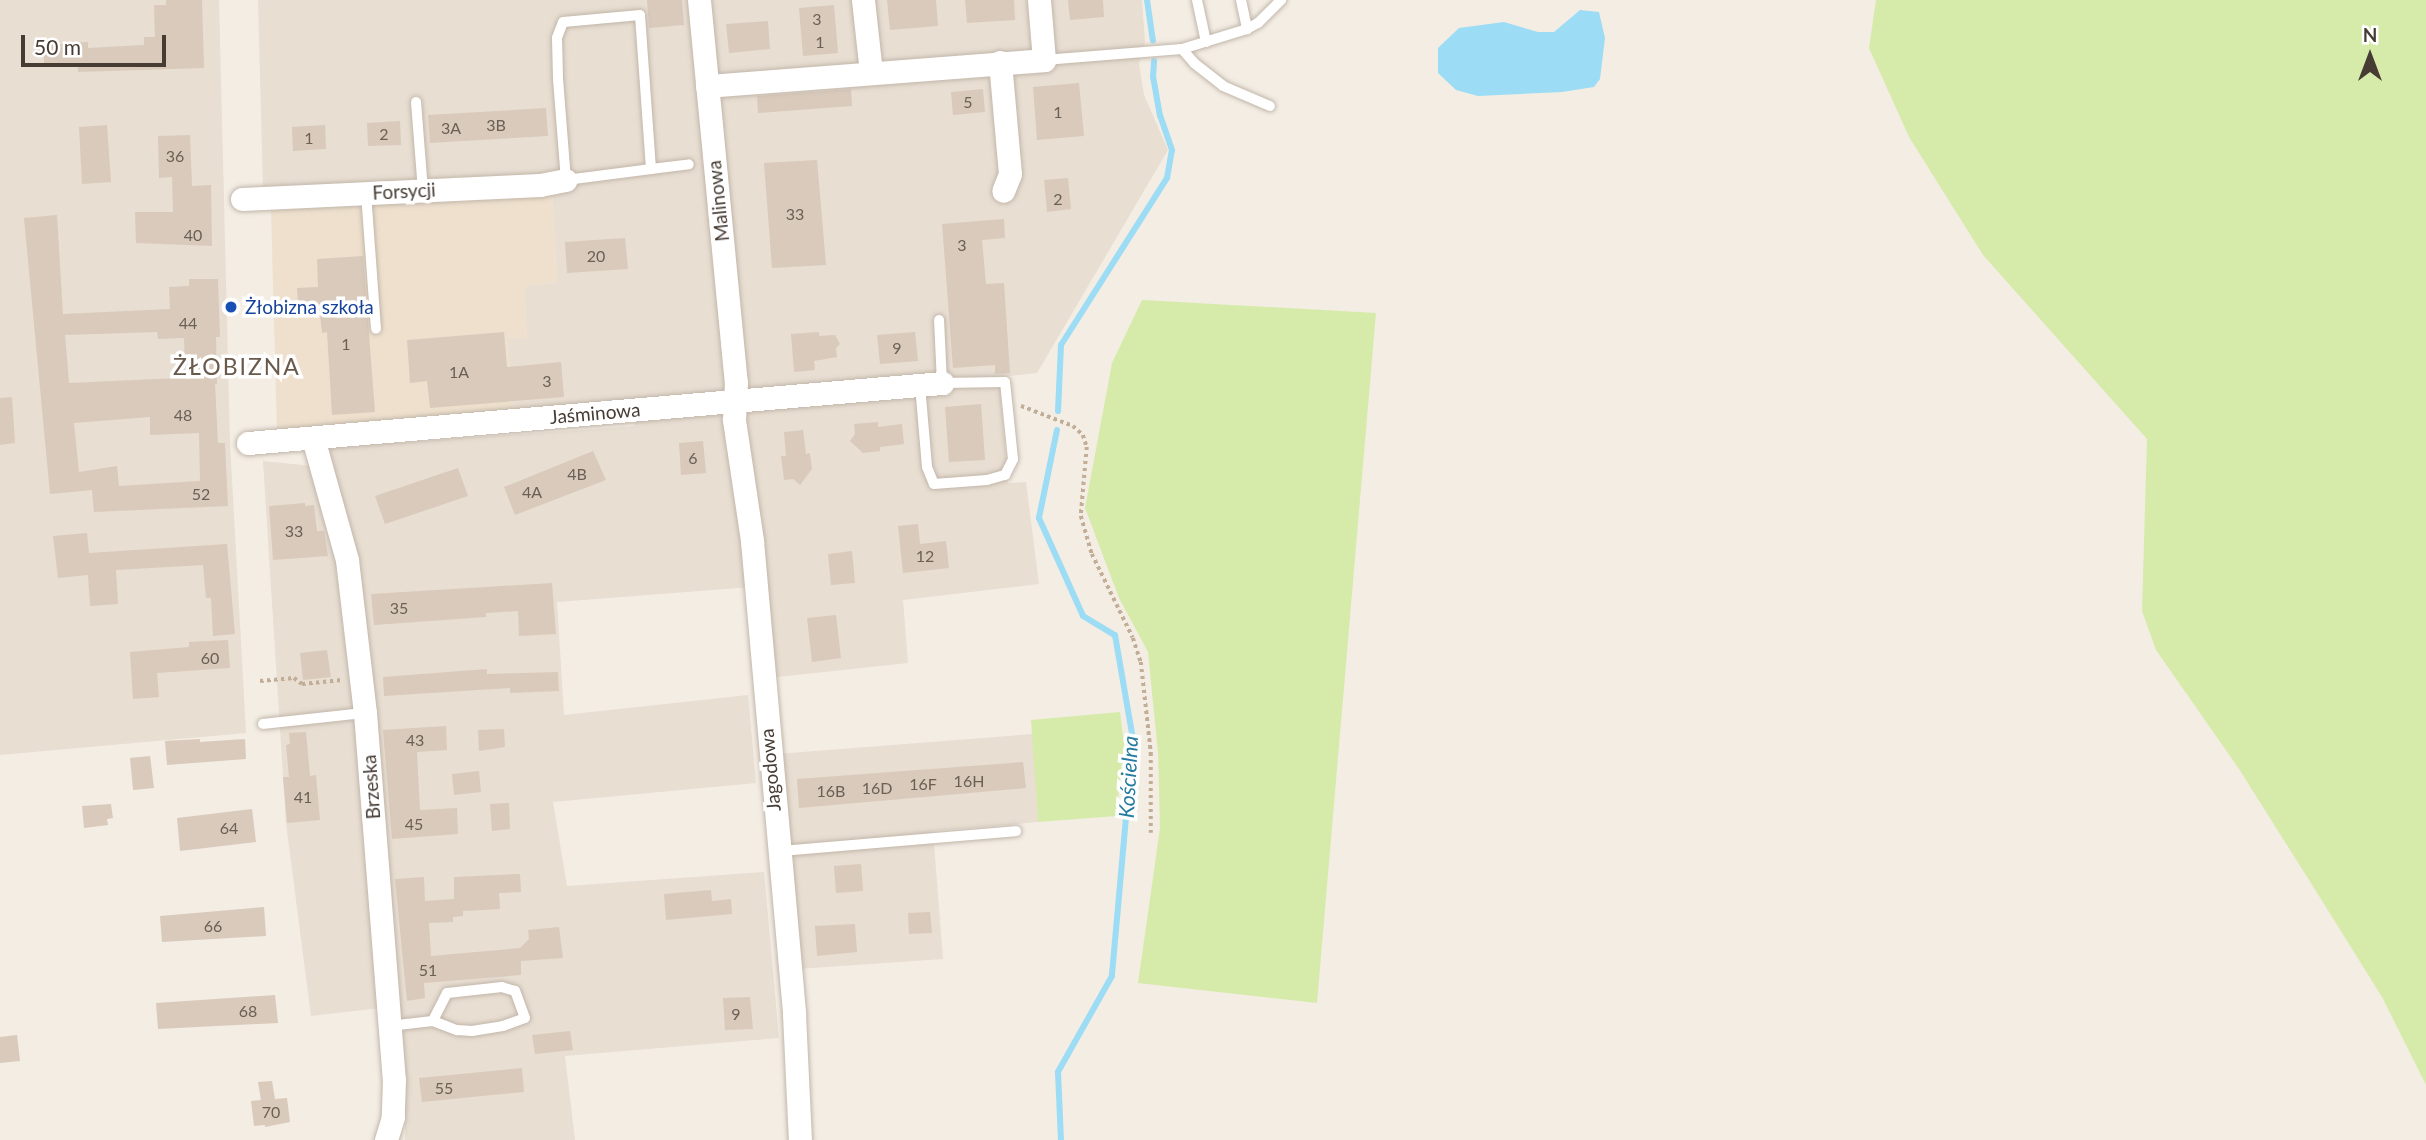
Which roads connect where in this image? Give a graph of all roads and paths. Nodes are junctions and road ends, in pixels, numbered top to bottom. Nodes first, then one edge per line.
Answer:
1 (699, 0) edge
2 (863, 0) edge
3 (1039, 0) edge
4 (1197, 0) edge
5 (1241, 0) edge
6 (1281, 0) edge
7 (1247, 29) junction
8 (1206, 42) junction
9 (1182, 48) junction
10 (1044, 60) junction
11 (1000, 62) junction
12 (871, 73) junction
13 (707, 86) junction
14 (416, 102) dead end
15 (1270, 106) dead end
16 (689, 164) dead end
17 (651, 169) junction
18 (566, 180) junction
19 (423, 190) junction
20 (1003, 191) dead end
21 (366, 192) junction
22 (242, 199) dead end
23 (939, 320) dead end
24 (376, 329) dead end
25 (931, 384) junction
26 (1007, 399) junction
27 (735, 401) junction
28 (313, 438) junction
29 (248, 443) dead end
30 (360, 678) junction
31 (260, 681) dead end
32 (365, 713) junction
33 (263, 724) dead end
34 (1016, 831) dead end
35 (1151, 832) dead end
36 (777, 851) junction
37 (433, 1021) junction
38 (389, 1026) junction
39 (386, 1140) edge
40 (800, 1140) edge

1 - 13 street, Malinowa
2 - 12 street
3 - 10 street
4 - 8 lane
5 - 7 lane
6 - 7 lane
7 - 8 lane
8 - 9 lane
9 - 10 lane
9 - 15 lane
10 - 11 street
11 - 12 street
11 - 20 street
12 - 13 street
13 - 27 street, Malinowa
14 - 19 lane
16 - 17 lane
17 - 18 lane
17 - 18 lane
18 - 19 street, Forsycji
19 - 21 street, Forsycji
21 - 22 street, Forsycji
21 - 24 lane
23 - 25 lane
25 - 26 lane
25 - 26 lane
25 - 27 street, Jaśminowa
26 - 35 path
27 - 28 street, Jaśminowa
27 - 36 street, Jagodowa
28 - 29 street, Jaśminowa
28 - 30 street, Brzeska
30 - 31 path
30 - 32 street, Brzeska
32 - 33 lane
32 - 38 street, Brzeska
34 - 36 lane
36 - 40 street, Jagodowa
37 - 37 lane
37 - 38 lane
38 - 39 street, Brzeska

